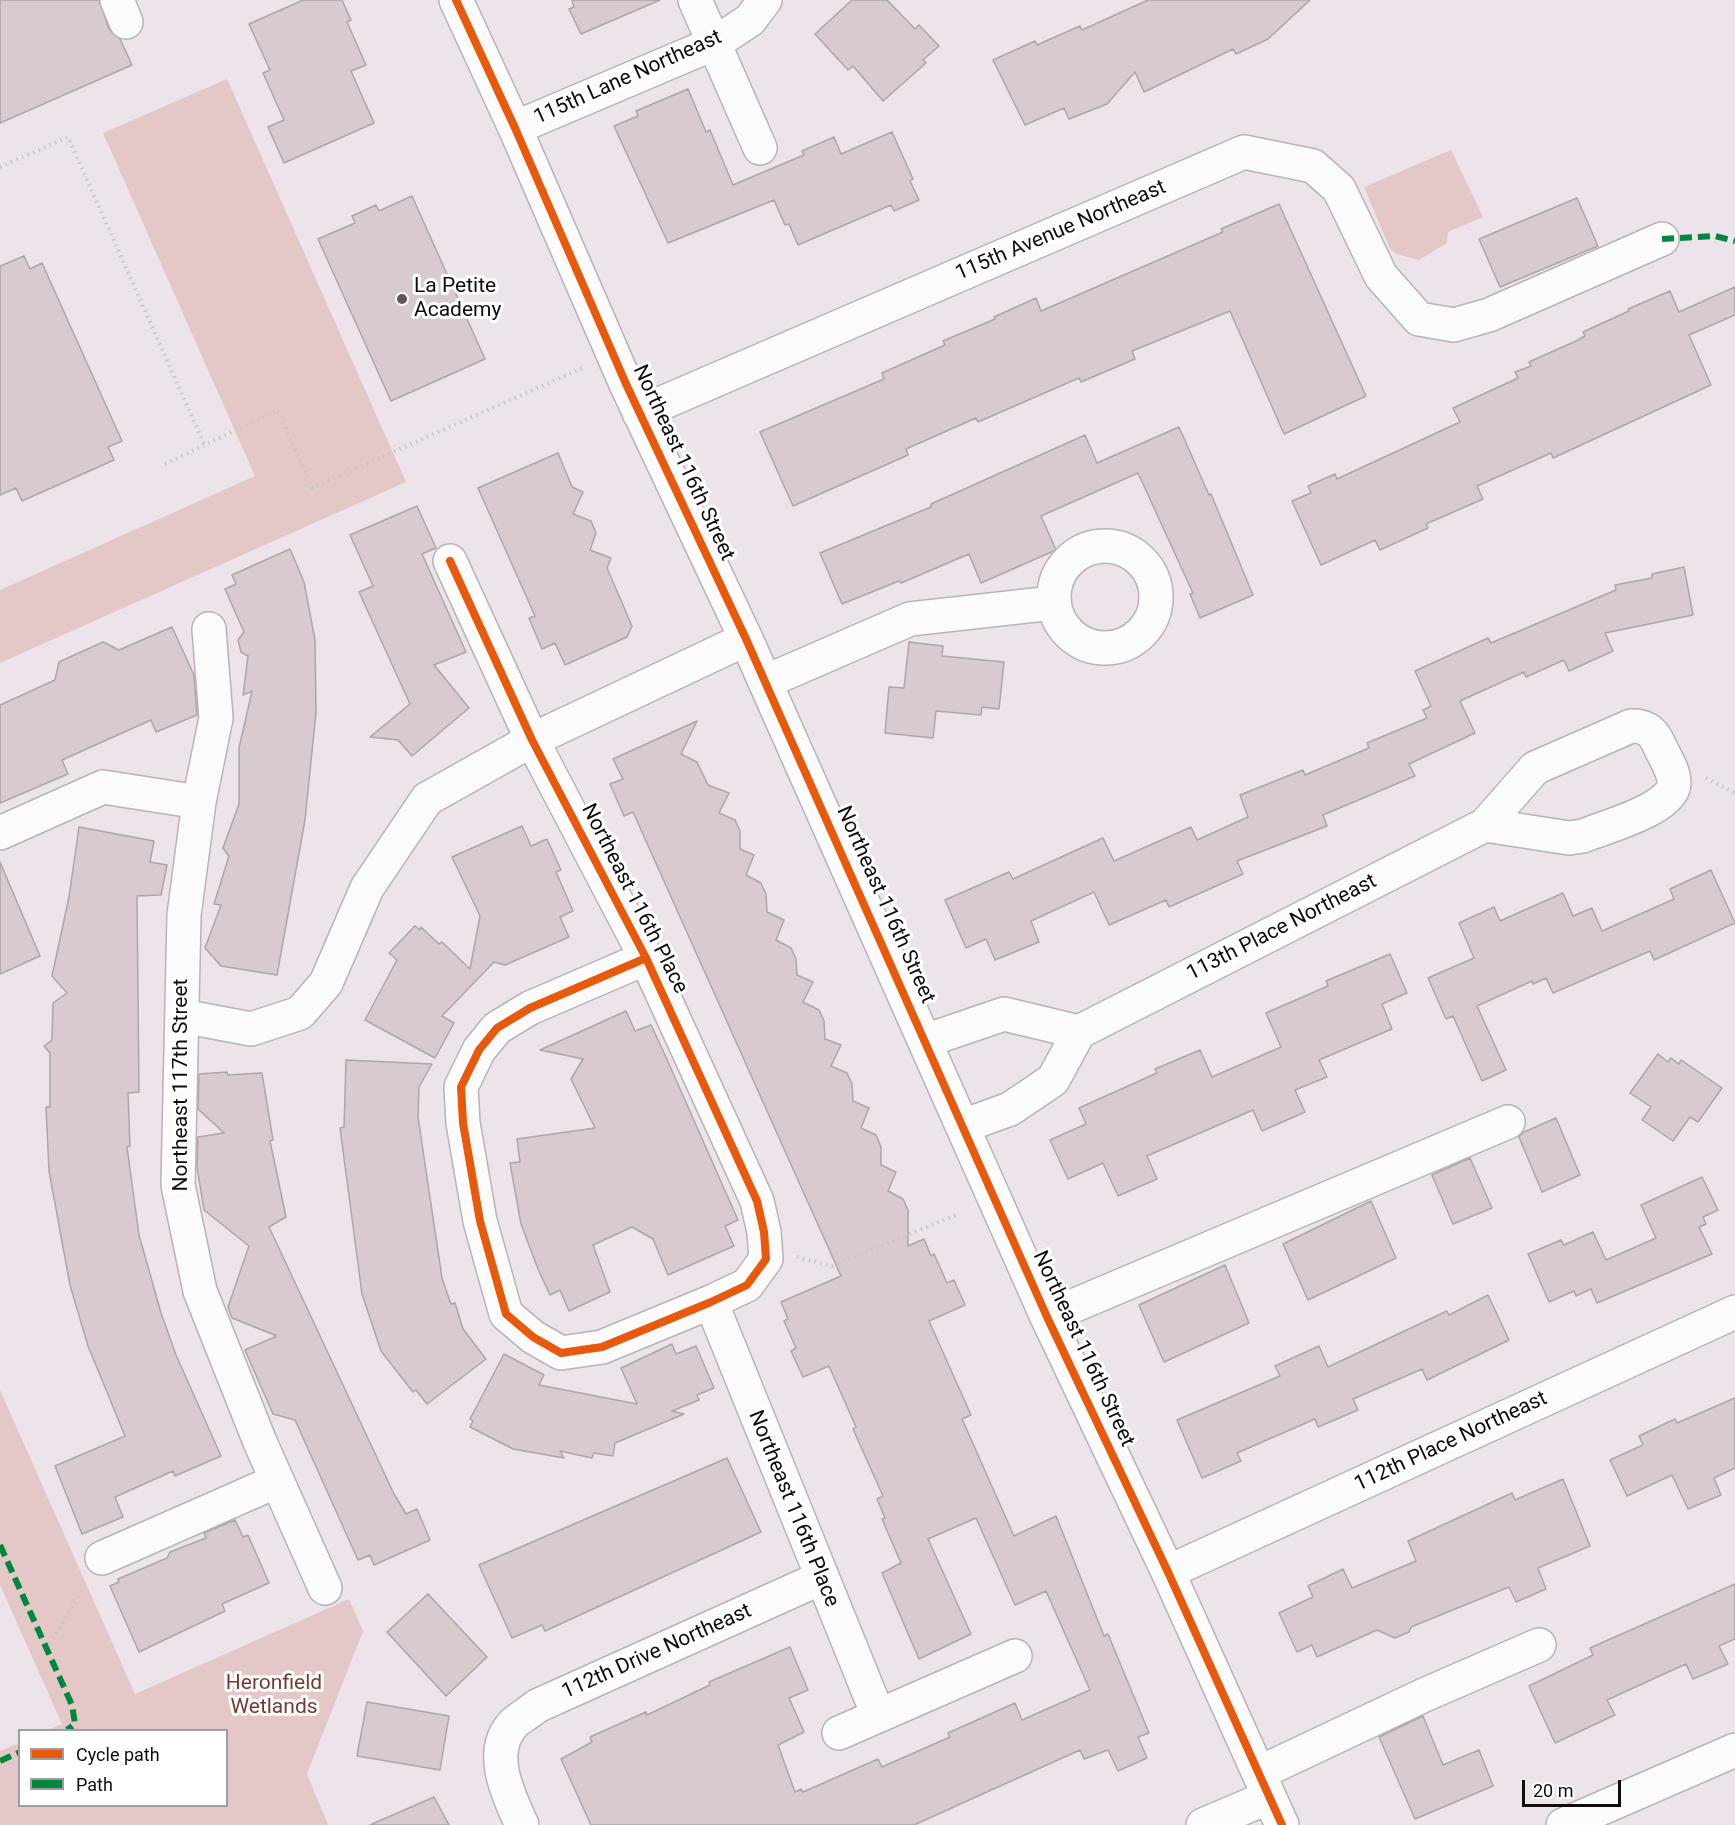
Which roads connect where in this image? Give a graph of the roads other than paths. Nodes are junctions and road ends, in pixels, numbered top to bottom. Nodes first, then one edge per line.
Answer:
1 (456, 0) edge
2 (695, 0) edge
3 (765, 0) edge
4 (715, 43) junction
5 (515, 128) junction
6 (760, 148) dead end
7 (1662, 239) dead end
8 (639, 413) junction
9 (450, 561) dead end
10 (1053, 603) dead end
11 (209, 629) dead end
12 (746, 639) junction
13 (765, 682) junction
14 (532, 740) junction
15 (199, 802) junction
16 (1485, 825) junction
17 (0, 833) edge
18 (646, 958) junction
19 (182, 1016) junction
20 (1079, 1032) junction
21 (925, 1041) junction
22 (1508, 1122) dead end
23 (963, 1126) junction
24 (711, 1302) junction
25 (1735, 1312) edge
26 (1047, 1317) junction
27 (277, 1481) junction
28 (102, 1558) road end
29 (1168, 1572) junction
30 (820, 1578) junction
31 (325, 1588) dead end
32 (1539, 1645) dead end
33 (1015, 1656) dead end
34 (878, 1715) junction
35 (839, 1732) dead end
36 (1735, 1750) edge
37 (1270, 1798) edge
38 (522, 1825) edge
39 (1203, 1825) edge
40 (1563, 1825) edge

1 - 5 street, Northeast 116th Street
2 - 4 street
3 - 4 street, 115th Lane Northeast
4 - 5 street, 115th Lane Northeast
4 - 6 street
5 - 8 street, Northeast 116th Street
7 - 8 street, 115th Avenue Northeast
8 - 12 street, Northeast 116th Street
9 - 14 street, Northeast 116th Place
10 - 13 street
11 - 15 street, Northeast 117th Street
12 - 13 street, Northeast 116th Street
12 - 14 street
13 - 21 street, Northeast 116th Street
14 - 18 street, Northeast 116th Place
14 - 19 street
15 - 17 street
15 - 19 street, Northeast 117th Street
16 - 16 street, 113th Place Northeast
16 - 20 street, 113th Place Northeast
18 - 24 street, Northeast 116th Place
18 - 24 street
19 - 27 street, Northeast 117th Street
20 - 21 street
20 - 23 street
21 - 23 street, Northeast 116th Street
22 - 26 street
23 - 26 street, Northeast 116th Street
24 - 30 street, Northeast 116th Place
25 - 29 street, 112th Place Northeast
26 - 29 street, Northeast 116th Street
27 - 28 street
27 - 31 street, Northeast 117th Street
29 - 37 street, Northeast 116th Street
30 - 34 street, Northeast 116th Place
30 - 38 street, 112th Drive Northeast
32 - 37 street
33 - 34 street
34 - 35 street
36 - 40 street
37 - 39 street

